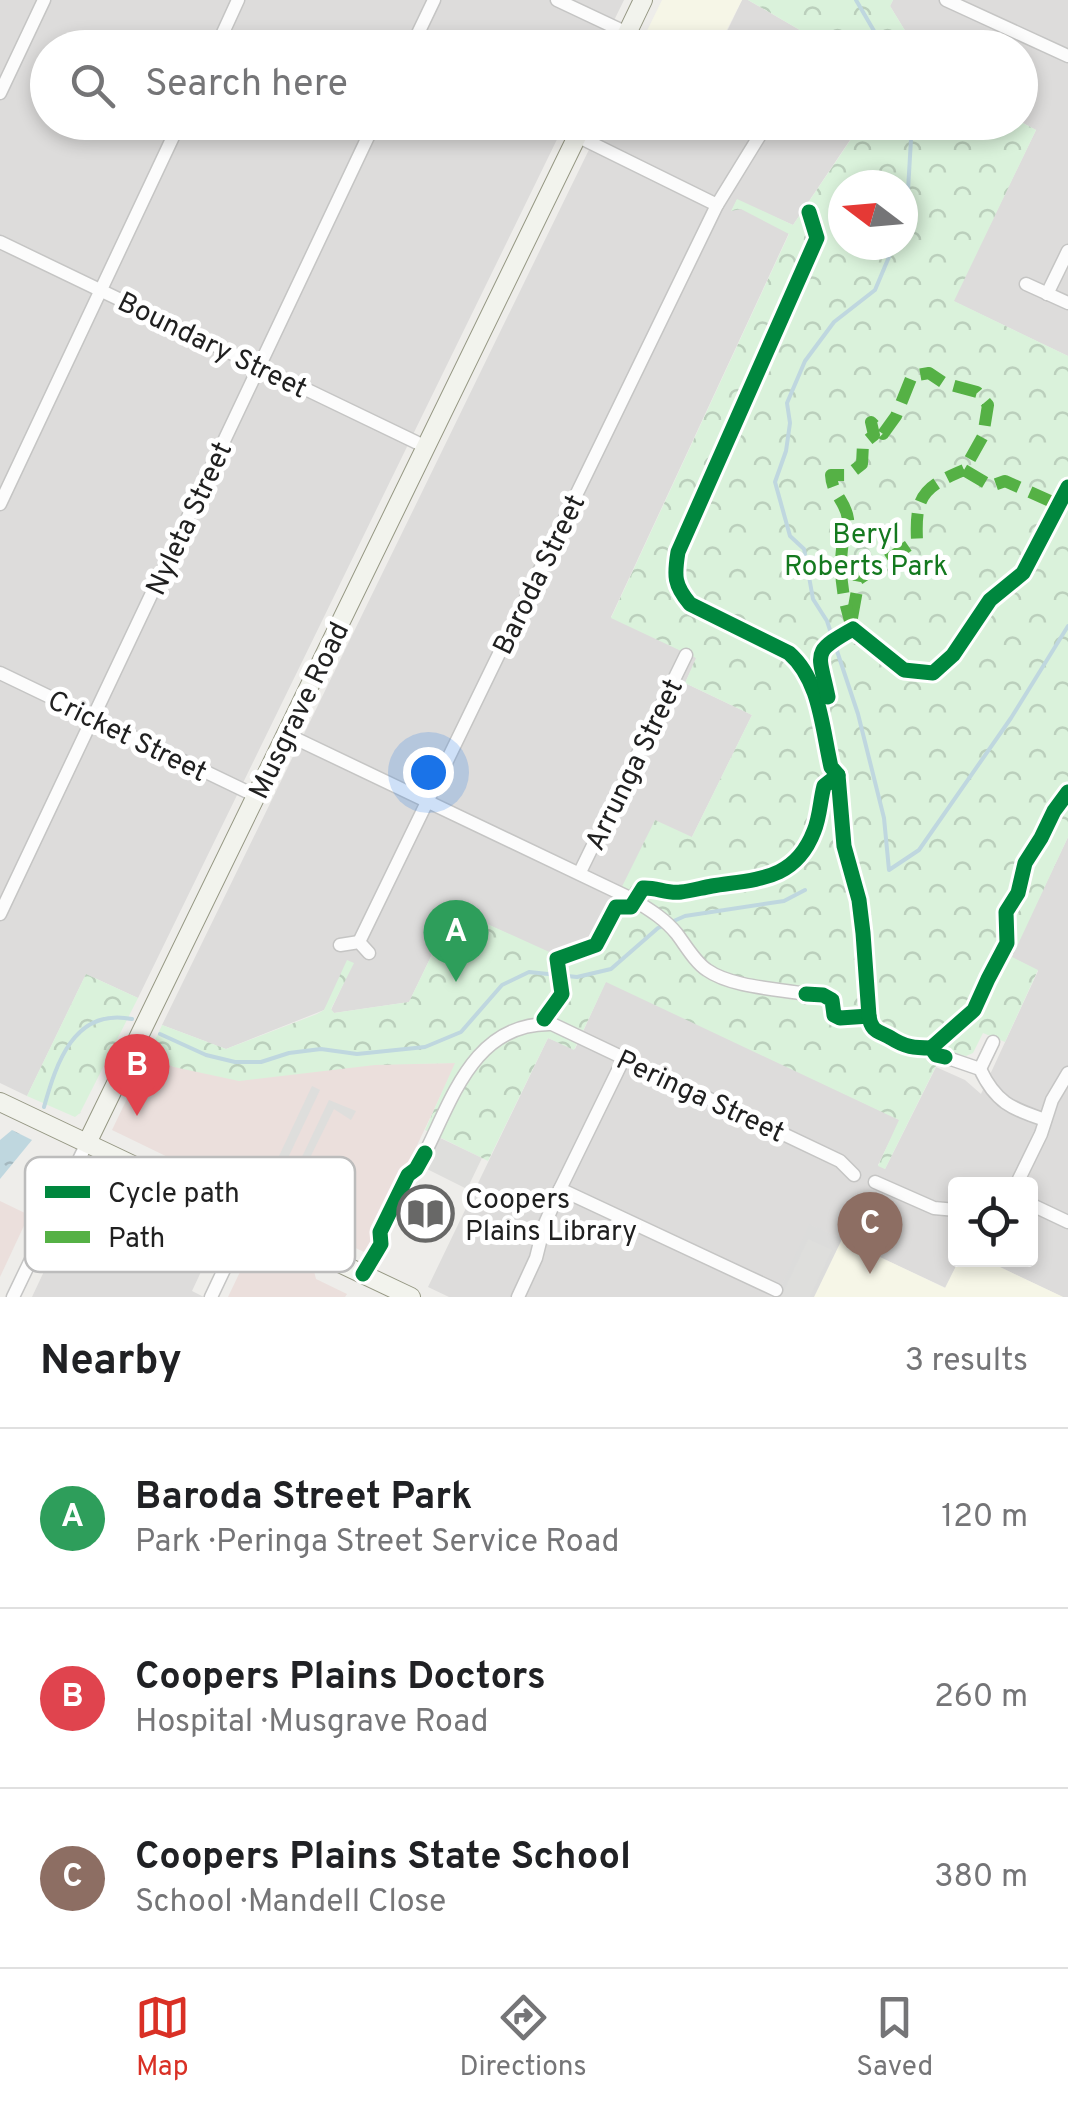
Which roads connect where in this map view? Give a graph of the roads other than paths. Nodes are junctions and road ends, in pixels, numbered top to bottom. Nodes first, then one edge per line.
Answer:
1 (44, 0) edge
2 (238, 0) edge
3 (434, 0) edge
4 (557, 0) edge
5 (644, 0) edge
6 (946, 0) edge
7 (224, 30) edge
8 (420, 30) edge
9 (607, 30) edge
10 (629, 30) edge
11 (1011, 30) edge
12 (1038, 42) edge
13 (1068, 56) edge
14 (0, 92) edge
15 (172, 140) edge
16 (367, 140) edge
17 (575, 140) edge
18 (600, 140) edge
19 (757, 140) edge
20 (717, 205) junction
21 (0, 242) edge
22 (1068, 252) edge
23 (1026, 284) dead end
24 (101, 290) junction
25 (1048, 294) junction
26 (1068, 303) edge
27 (260, 367) junction
28 (426, 447) junction
29 (0, 504) edge
30 (686, 655) dead end
31 (0, 674) edge
32 (93, 718) junction
33 (286, 734) junction
34 (256, 796) junction
35 (428, 800) junction
36 (580, 872) junction
37 (0, 914) edge
38 (340, 945) dead end
39 (806, 994) dead end
40 (993, 1042) dead end
41 (944, 1056) dead end
42 (624, 1058) junction
43 (980, 1069) junction
44 (1068, 1072) edge
45 (0, 1102) edge
46 (1046, 1120) junction
47 (87, 1143) junction
48 (425, 1153) dead end
49 (80, 1157) edge
50 (117, 1157) edge
51 (854, 1175) dead end
52 (1021, 1177) edge
53 (875, 1182) dead end
54 (560, 1189) junction
55 (1038, 1208) edge
56 (948, 1209) edge
57 (1068, 1222) edge
58 (355, 1270) edge
59 (25, 1272) edge
60 (223, 1272) edge
61 (776, 1290) dead end
62 (409, 1296) edge
63 (13, 1297) edge
64 (211, 1297) edge
65 (518, 1297) edge

1 - 14 street
2 - 7 street
3 - 8 street
4 - 9 street
5 - 10 street
6 - 11 street
12 - 13 street
15 - 24 street
16 - 27 street, Nyleta Street
17 - 28 street, Musgrave Road
18 - 20 street
19 - 20 street, Baroda Street
20 - 35 street, Baroda Street
21 - 24 street, Boundary Street
22 - 25 street
23 - 25 street
24 - 27 street, Boundary Street
24 - 29 street
25 - 26 street
27 - 28 street, Boundary Street
27 - 32 street, Nyleta Street
28 - 33 street, Musgrave Road
30 - 36 street, Arrunga Street
31 - 32 street, Cricket Street
32 - 34 street, Cricket Street
32 - 37 street, Nyleta Street
33 - 34 street, Musgrave Road
33 - 35 street
34 - 47 street, Musgrave Road
35 - 36 street
35 - 38 street, Baroda Street
36 - 39 street
40 - 43 street
41 - 43 street
42 - 48 street, Peringa Street
42 - 51 street, Peringa Street
42 - 54 street
43 - 46 street
44 - 46 street
45 - 47 street
46 - 52 street
47 - 49 street, Musgrave Road
47 - 50 street
53 - 56 street
54 - 61 street
54 - 65 street
55 - 57 street
58 - 62 street
59 - 63 street, Musgrave Road
60 - 64 street

